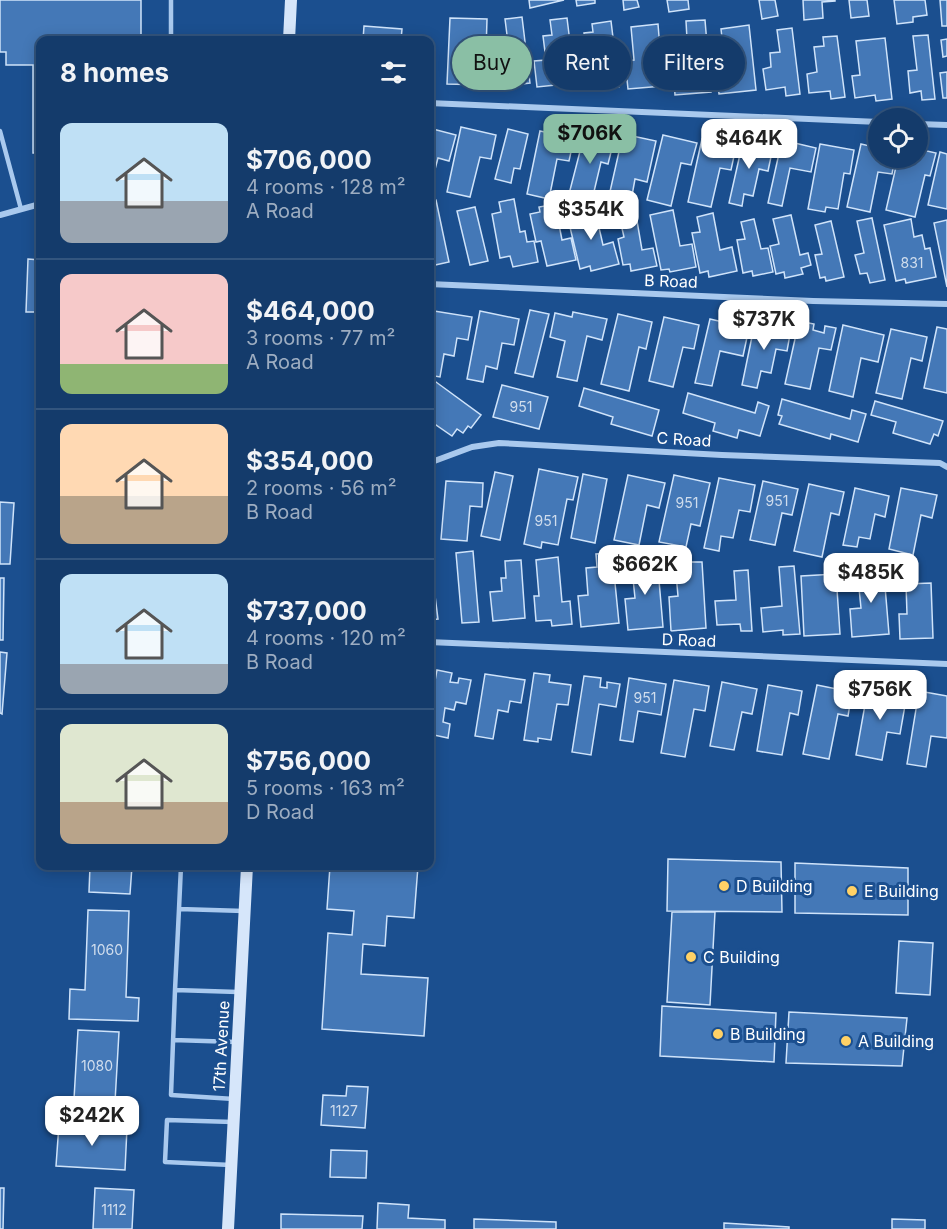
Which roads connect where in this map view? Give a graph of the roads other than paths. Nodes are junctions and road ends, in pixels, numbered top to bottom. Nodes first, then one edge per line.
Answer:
1 (171, 0) edge
2 (291, 0) edge
3 (171, 36) edge
4 (289, 36) edge
5 (434, 103) edge
6 (868, 122) edge
7 (928, 124) edge
8 (947, 125) edge
9 (0, 131) edge
10 (36, 205) edge
11 (21, 209) junction
12 (0, 215) edge
13 (434, 284) edge
14 (947, 304) edge
15 (434, 461) edge
16 (944, 465) edge
17 (434, 642) edge
18 (947, 664) edge
19 (181, 870) edge
20 (247, 870) edge
21 (179, 909) junction
22 (244, 910) junction
23 (175, 990) junction
24 (240, 992) junction
25 (173, 1040) junction
26 (237, 1042) junction
27 (234, 1099) junction
28 (233, 1122) junction
29 (231, 1165) junction
30 (228, 1229) edge

1 - 3 lane
2 - 4 main road
5 - 6 street
7 - 8 street
9 - 11 lane
10 - 11 street
11 - 12 street
13 - 14 street, B Road
15 - 16 street, C Road
17 - 18 street, D Road
19 - 21 lane
20 - 22 main road, 17th Avenue
21 - 22 lane
21 - 23 lane
22 - 24 main road, 17th Avenue
23 - 24 lane
23 - 25 lane
24 - 26 main road, 17th Avenue
25 - 26 lane
25 - 27 lane
26 - 27 main road, 17th Avenue
27 - 28 main road, 17th Avenue
28 - 29 main road, 17th Avenue
28 - 29 lane
29 - 30 main road, 17th Avenue

